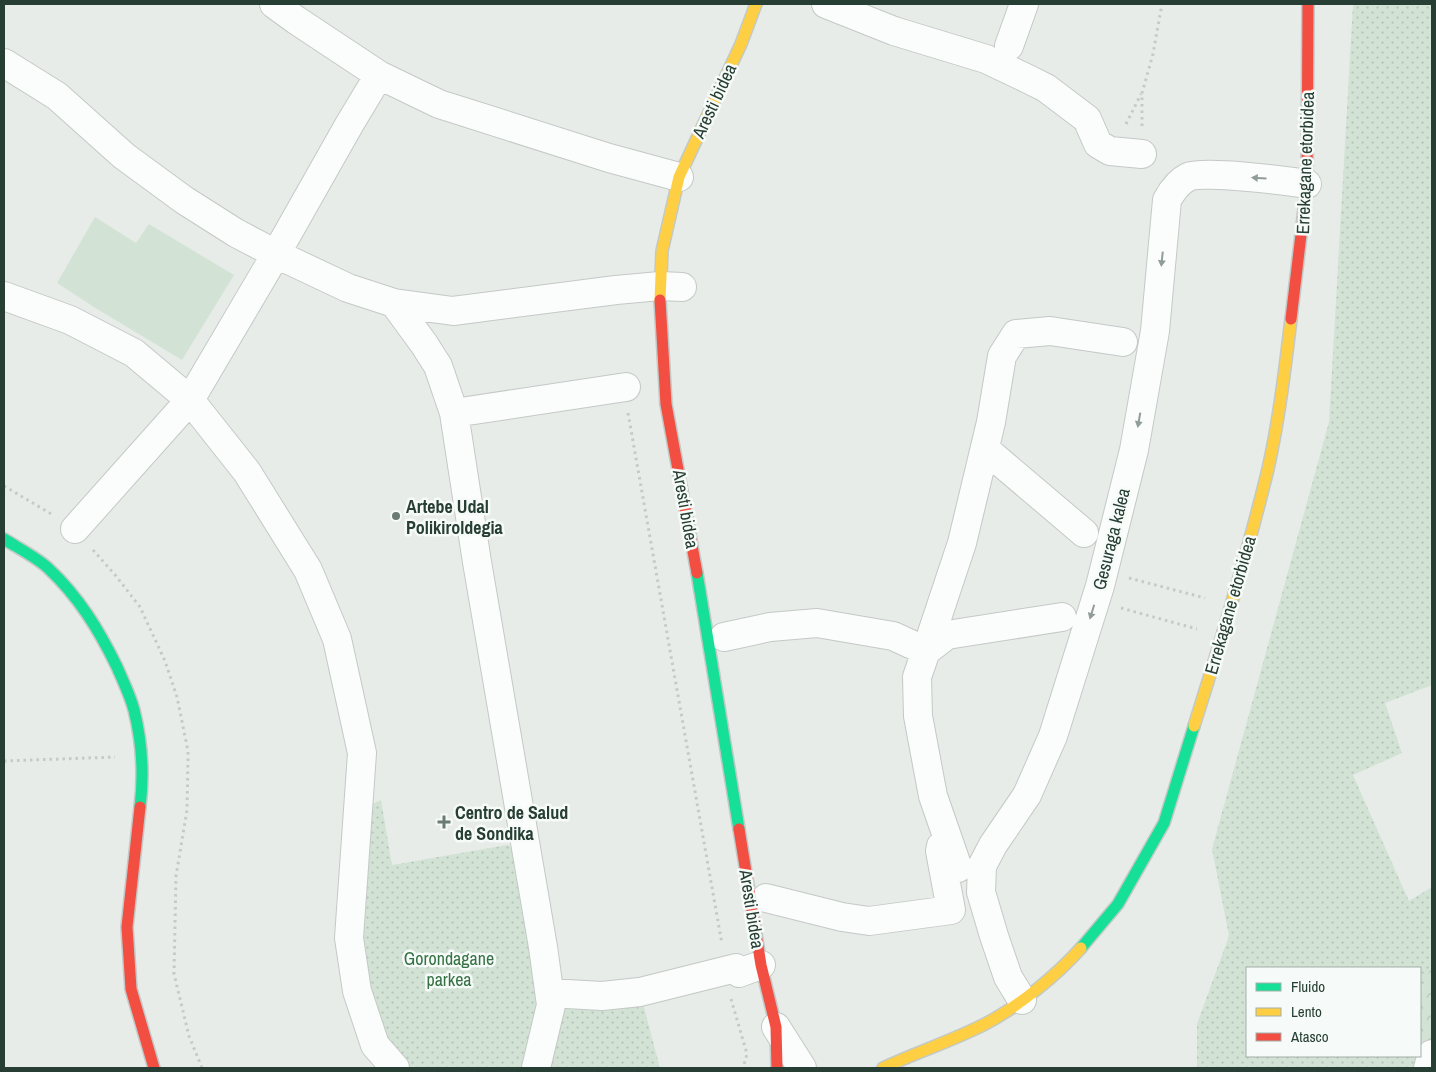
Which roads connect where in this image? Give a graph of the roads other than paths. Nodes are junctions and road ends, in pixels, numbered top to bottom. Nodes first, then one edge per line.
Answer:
1 (274, 4) edge
2 (756, 4) edge
3 (826, 4) edge
4 (1024, 4) edge
5 (1308, 4) edge
6 (1009, 46) dead end
7 (4, 63) edge
8 (379, 75) junction
9 (1142, 154) road end
10 (679, 177) junction
11 (1307, 184) junction
12 (276, 254) junction
13 (671, 287) junction
14 (4, 296) edge
15 (394, 303) junction
16 (1123, 342) dead end
17 (626, 387) road end
18 (190, 400) junction
19 (454, 414) junction
20 (985, 449) junction
21 (75, 529) road end
22 (1084, 533) dead end
23 (4, 539) edge
24 (1062, 617) dead end
25 (724, 637) dead end
26 (926, 651) junction
27 (945, 832) junction
28 (958, 868) dead end
29 (766, 898) dead end
30 (761, 965) junction
31 (550, 993) junction
32 (1022, 1000) junction
33 (776, 1027) junction
34 (1432, 1054) edge
35 (386, 1065) edge
36 (154, 1068) edge
37 (536, 1068) edge
38 (777, 1068) edge
39 (802, 1068) edge
40 (882, 1068) edge
41 (1428, 1068) edge

1 - 8 street
2 - 10 street, Aresti bidea
3 - 9 street
4 - 6 street
5 - 11 street, Errekagane etorbidea
7 - 12 street
8 - 10 street
8 - 12 street
10 - 13 street, Aresti bidea
11 - 32 street, Errekagane etorbidea
11 -> 32 street, Gesuraga kalea
12 - 15 street
12 - 18 street
13 - 15 street
13 - 30 street, Aresti bidea
14 - 18 street
15 - 19 street
16 - 20 street
17 - 19 street
18 - 21 street
18 - 35 street
19 - 31 street
20 - 22 street
20 - 26 street
23 - 36 street
24 - 26 street
25 - 26 street
26 - 27 street
27 - 28 street
27 - 29 street
30 - 31 street
30 - 33 street, Aresti bidea
31 - 37 street
32 - 40 street, Errekagane etorbidea
33 - 38 street, Aresti bidea
33 - 39 street, Aresti bidea
34 - 41 street

